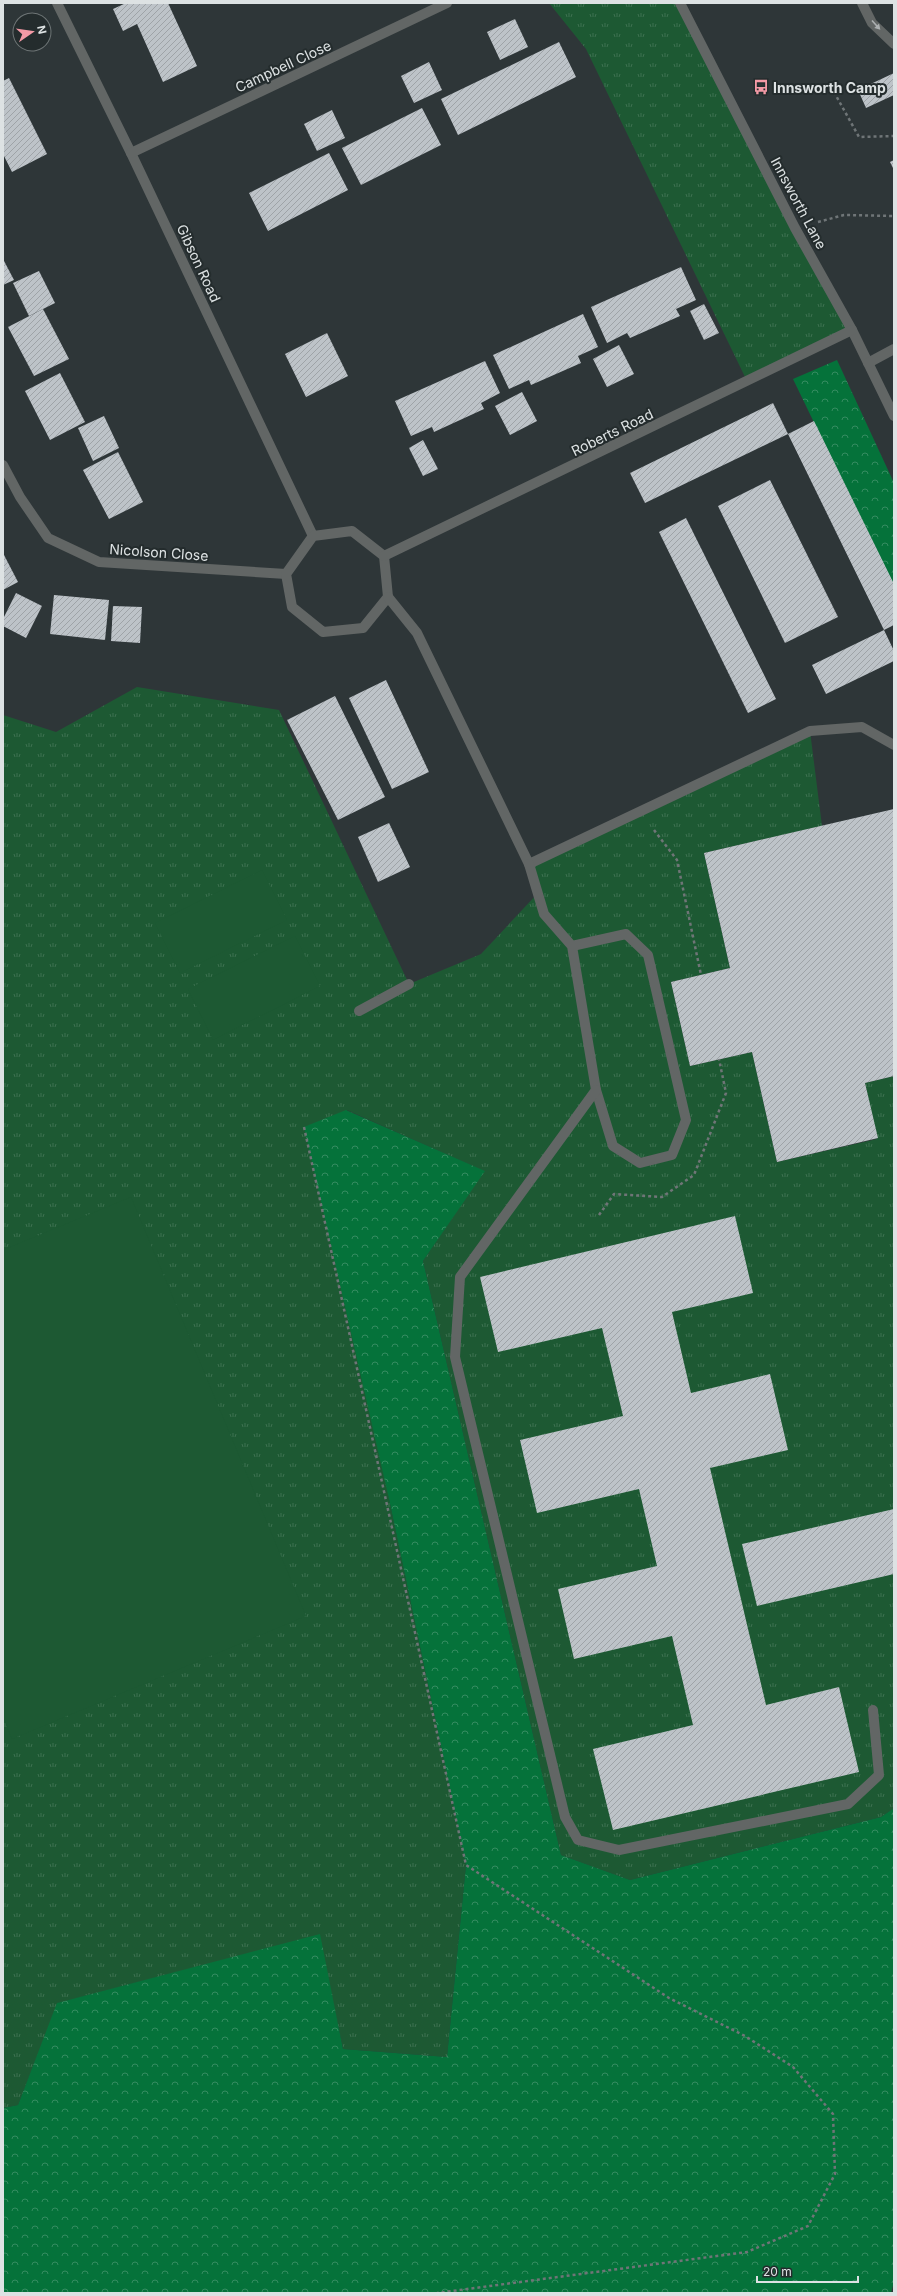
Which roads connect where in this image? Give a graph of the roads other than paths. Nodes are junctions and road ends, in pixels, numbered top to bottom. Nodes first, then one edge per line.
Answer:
1 (57, 3) edge
2 (447, 3) edge
3 (680, 3) edge
4 (862, 3) edge
5 (894, 44) edge
6 (131, 153) junction
7 (852, 330) junction
8 (894, 349) edge
9 (868, 363) junction
10 (894, 416) edge
11 (3, 465) edge
12 (313, 536) junction
13 (384, 556) junction
14 (286, 574) junction
15 (388, 597) junction
16 (894, 745) edge
17 (529, 864) junction
18 (572, 946) junction
19 (409, 984) dead end
20 (359, 1011) dead end
21 (596, 1090) junction
22 (873, 1710) dead end

1 - 6 street, Gibson Road
2 - 6 street, Campbell Close
3 - 7 street, Innsworth Lane
4 -> 5 street
6 - 12 street, Gibson Road
7 - 9 street, Innsworth Lane
7 - 13 street, Roberts Road
8 - 9 street
9 - 10 street, Innsworth Lane
11 - 14 street, Nicolson Close
12 - 13 street
12 - 14 street
13 - 15 street
14 - 15 street
15 - 17 street
16 - 17 street
17 - 18 street
18 - 21 street
18 - 21 street
19 - 20 street
21 - 22 street

